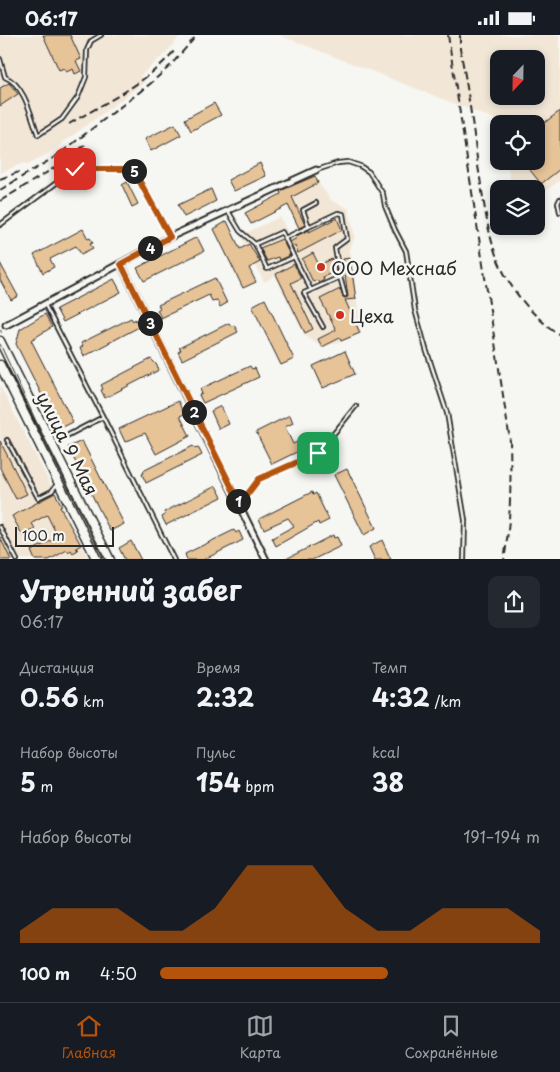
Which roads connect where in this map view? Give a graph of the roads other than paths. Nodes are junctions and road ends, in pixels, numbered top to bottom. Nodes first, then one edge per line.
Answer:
1 (101, 35) edge
2 (0, 59) edge
3 (316, 170) joint
4 (560, 199) edge
5 (316, 203) dead end
6 (228, 211) junction
7 (560, 213) edge
8 (0, 225) edge
9 (309, 227) junction
10 (170, 237) junction
11 (285, 238) junction
12 (256, 244) junction
13 (294, 257) junction
14 (121, 264) junction
15 (340, 277) junction
16 (311, 290) junction
17 (345, 295) dead end
18 (44, 305) junction
19 (6, 325) dead end
20 (323, 327) dead end
21 (0, 341) edge
22 (0, 365) edge
23 (356, 406) dead end
24 (103, 417) junction
25 (7, 440) dead end
26 (51, 444) junction
27 (63, 479) junction
28 (240, 504) junction
29 (0, 527) edge
30 (17, 559) edge
31 (97, 559) edge
32 (110, 559) edge
33 (174, 559) edge
34 (266, 559) edge
35 (464, 559) edge

1 - 2 lane
3 - 6 street
3 - 35 lane
4 - 7 lane
5 - 9 lane
6 - 10 street
6 - 12 lane
8 - 10 lane
9 - 11 lane
9 - 15 lane
10 - 14 street
11 - 12 lane
11 - 13 lane
12 - 13 lane
13 - 16 lane
14 - 18 street
14 - 28 street
15 - 16 lane
15 - 17 lane
16 - 20 lane
18 - 19 street
18 - 24 lane
21 - 26 main road, улица 9 Мая
22 - 27 main road, улица 9 Мая
23 - 28 lane
24 - 26 lane
24 - 33 lane
25 - 27 lane
26 - 27 main road, улица 9 Мая
27 - 31 main road, улица 9 Мая
27 - 32 main road, улица 9 Мая
28 - 34 street
29 - 30 lane

